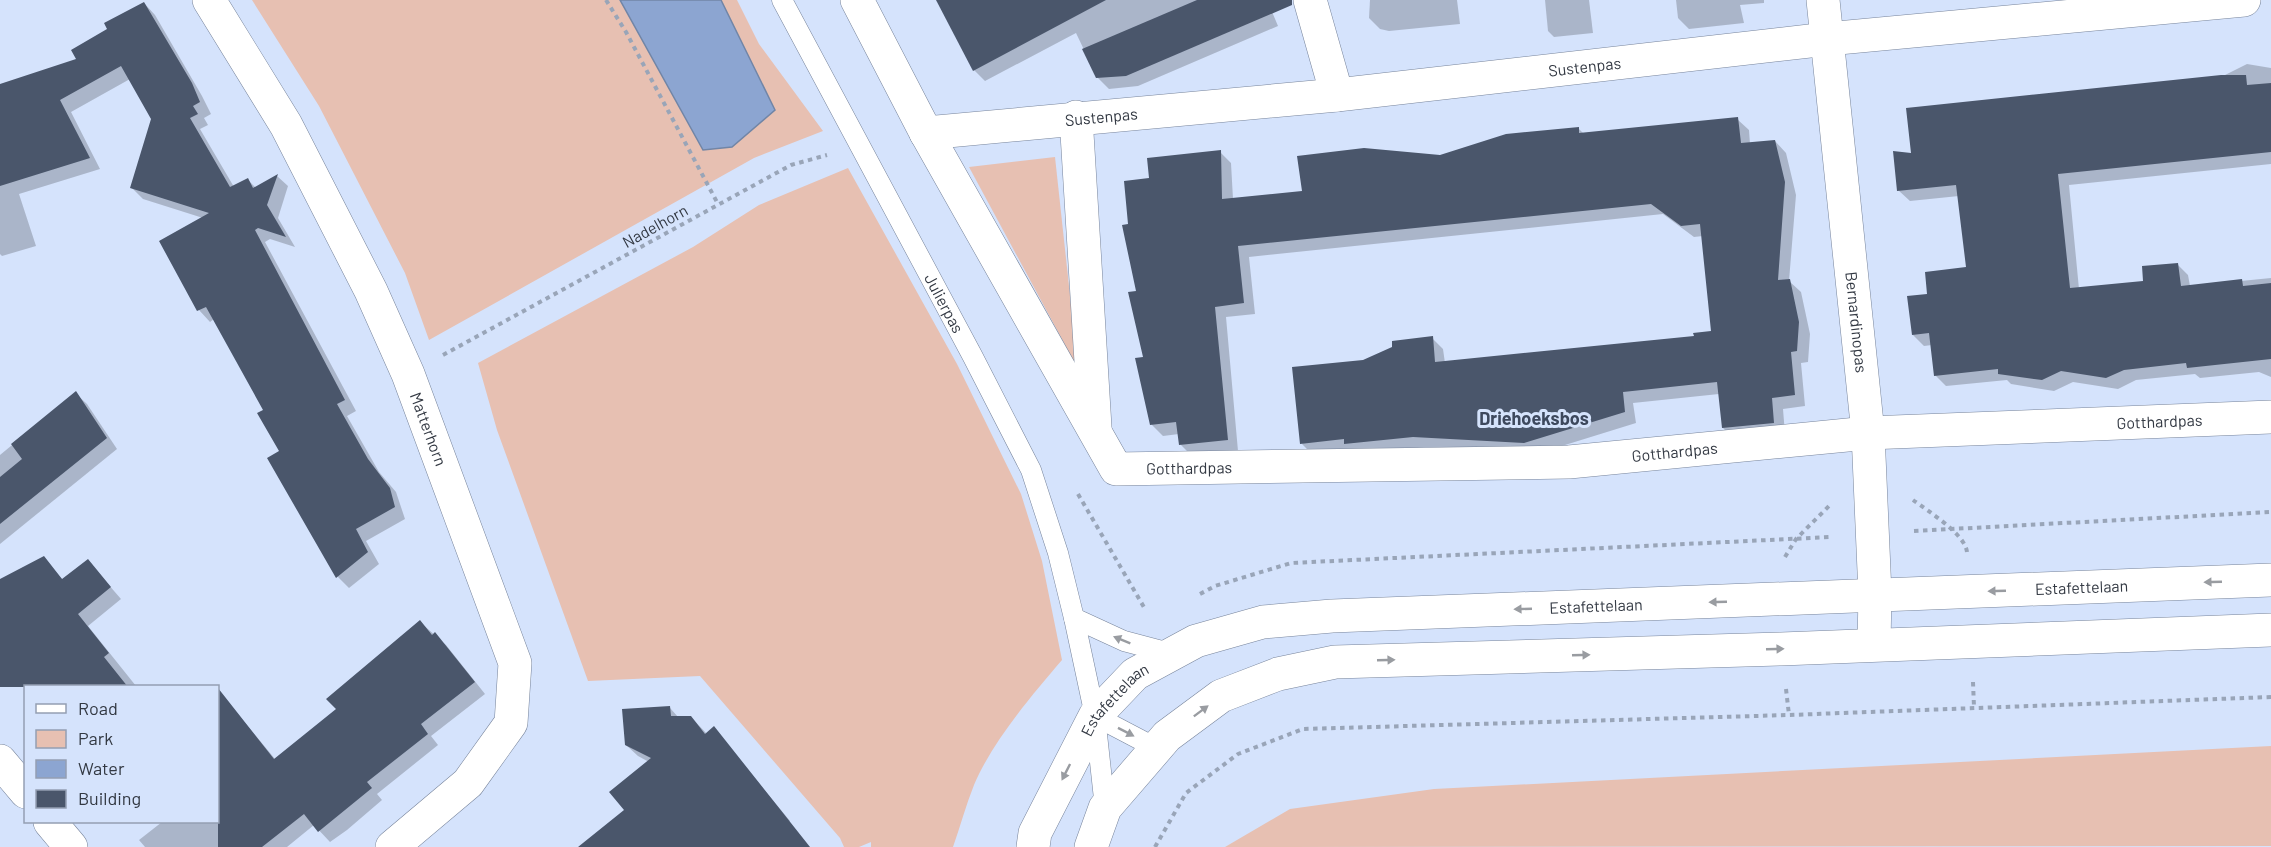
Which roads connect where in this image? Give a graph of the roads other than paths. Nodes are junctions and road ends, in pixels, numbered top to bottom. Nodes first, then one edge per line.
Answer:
1 (210, 0) edge
2 (782, 0) edge
3 (857, 0) edge
4 (1310, 0) edge
5 (1823, 0) edge
6 (2244, 0) edge
7 (1827, 39) junction
8 (1337, 95) junction
9 (1076, 117) junction
10 (926, 133) junction
11 (2271, 417) edge
12 (1868, 433) junction
13 (1096, 436) junction
14 (2271, 580) edge
15 (1875, 594) junction
16 (1074, 618) junction
17 (2271, 630) edge
18 (1874, 644) junction
19 (1173, 654) junction
20 (1095, 716) junction
21 (1156, 748) junction
22 (0, 761) edge
23 (24, 790) edge
24 (1105, 808) junction
25 (51, 823) edge
26 (71, 847) edge
27 (392, 847) edge
28 (1034, 847) edge
29 (1091, 847) edge

1 - 27 street, Matterhorn
2 - 16 lane, Julierpas
3 - 10 street
4 - 8 street
5 - 7 street, Bernardinopas
6 - 7 street, Sustenpas
7 - 8 street, Sustenpas
7 - 12 street, Bernardinopas
8 - 9 street, Sustenpas
9 - 10 street, Sustenpas
9 - 13 street, Gotthardpas
10 - 13 street, Gotthardpas
11 - 12 street, Gotthardpas
12 - 13 street, Gotthardpas
12 - 15 street, Bernardinopas
14 -> 15 street, Estafettelaan
15 - 18 street, Bernardinopas
15 -> 19 street, Estafettelaan
19 -> 16 lane
16 - 20 lane, Julierpas
17 - 18 street
21 -> 18 street
19 - 20 street, Estafettelaan
20 -> 21 lane
20 - 24 lane, Julierpas
20 -> 28 street, Estafettelaan
21 - 24 street
22 - 23 street
24 - 29 street
25 - 26 street

